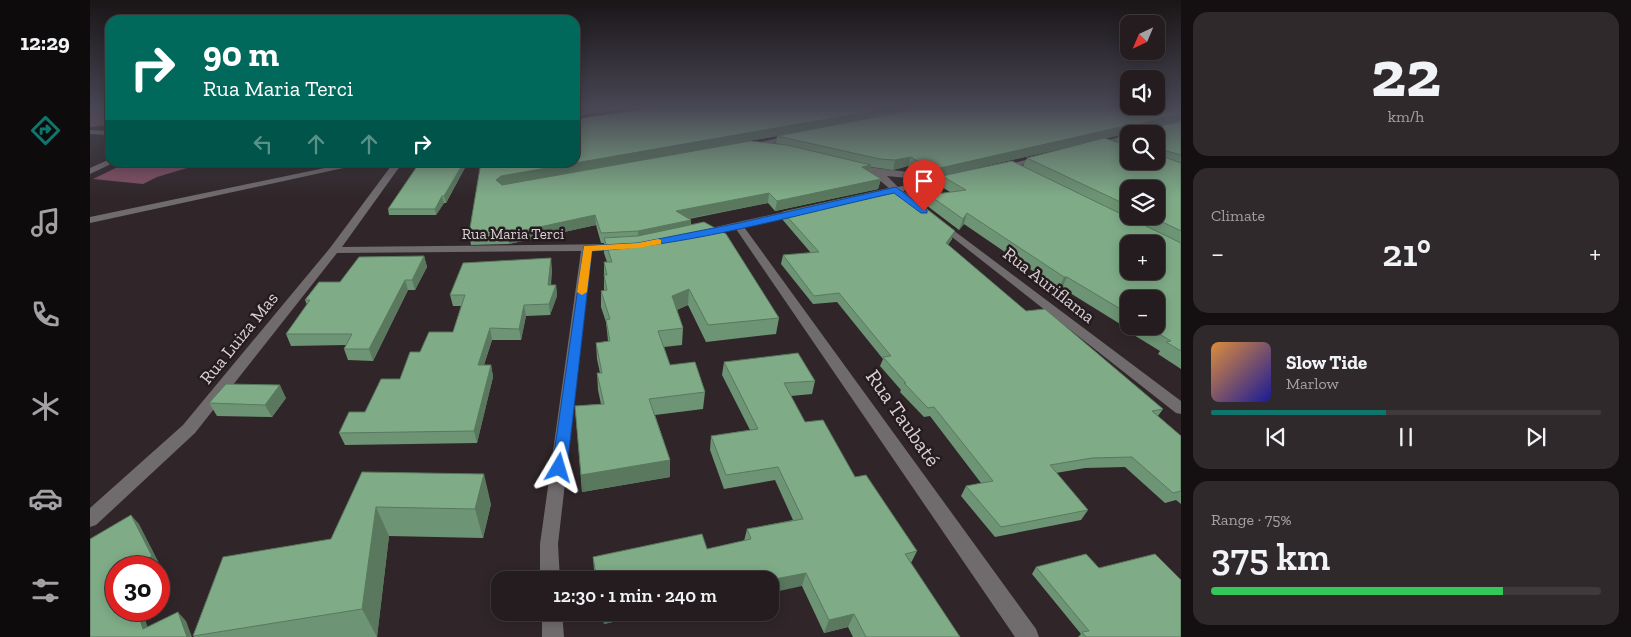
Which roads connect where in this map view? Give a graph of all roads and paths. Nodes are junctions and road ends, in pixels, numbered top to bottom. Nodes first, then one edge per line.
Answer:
1 (794, 138) edge
2 (1120, 138) edge
3 (1100, 143) junction
4 (738, 147) edge
5 (1082, 148) edge
6 (1114, 148) edge
7 (1055, 154) edge
8 (105, 164) edge
9 (848, 165) edge
10 (1010, 166) junction
11 (343, 167) edge
12 (395, 167) edge
13 (991, 169) edge
14 (90, 171) edge
15 (874, 171) junction
16 (1023, 172) edge
17 (963, 175) edge
18 (944, 179) junction
19 (896, 190) junction
20 (868, 196) edge
21 (803, 211) edge
22 (90, 220) edge
23 (739, 226) junction
24 (693, 235) edge
25 (630, 246) edge
26 (587, 248) junction
27 (334, 250) junction
28 (1181, 409) edge
29 (90, 519) edge
30 (550, 571) edge
31 (552, 621) edge
32 (553, 637) edge
33 (1028, 637) edge

1 - 4 street
2 - 3 street
3 - 5 street
3 - 6 street
7 - 10 street
8 - 14 street
9 - 15 street
10 - 13 street
10 - 16 street
11 - 22 street
12 - 27 street, Rua Luiza Mas
15 - 18 street
15 - 19 street, Rua Auriflama
17 - 18 street
18 - 19 street
19 - 20 street
19 - 28 street, Rua Auriflama
21 - 23 street
23 - 24 street
23 - 33 street, Rua Taubaté
25 - 26 street, Rua Maria Terci
26 - 27 street, Rua Maria Terci
26 - 30 street
27 - 29 street, Rua Luiza Mas
31 - 32 street

